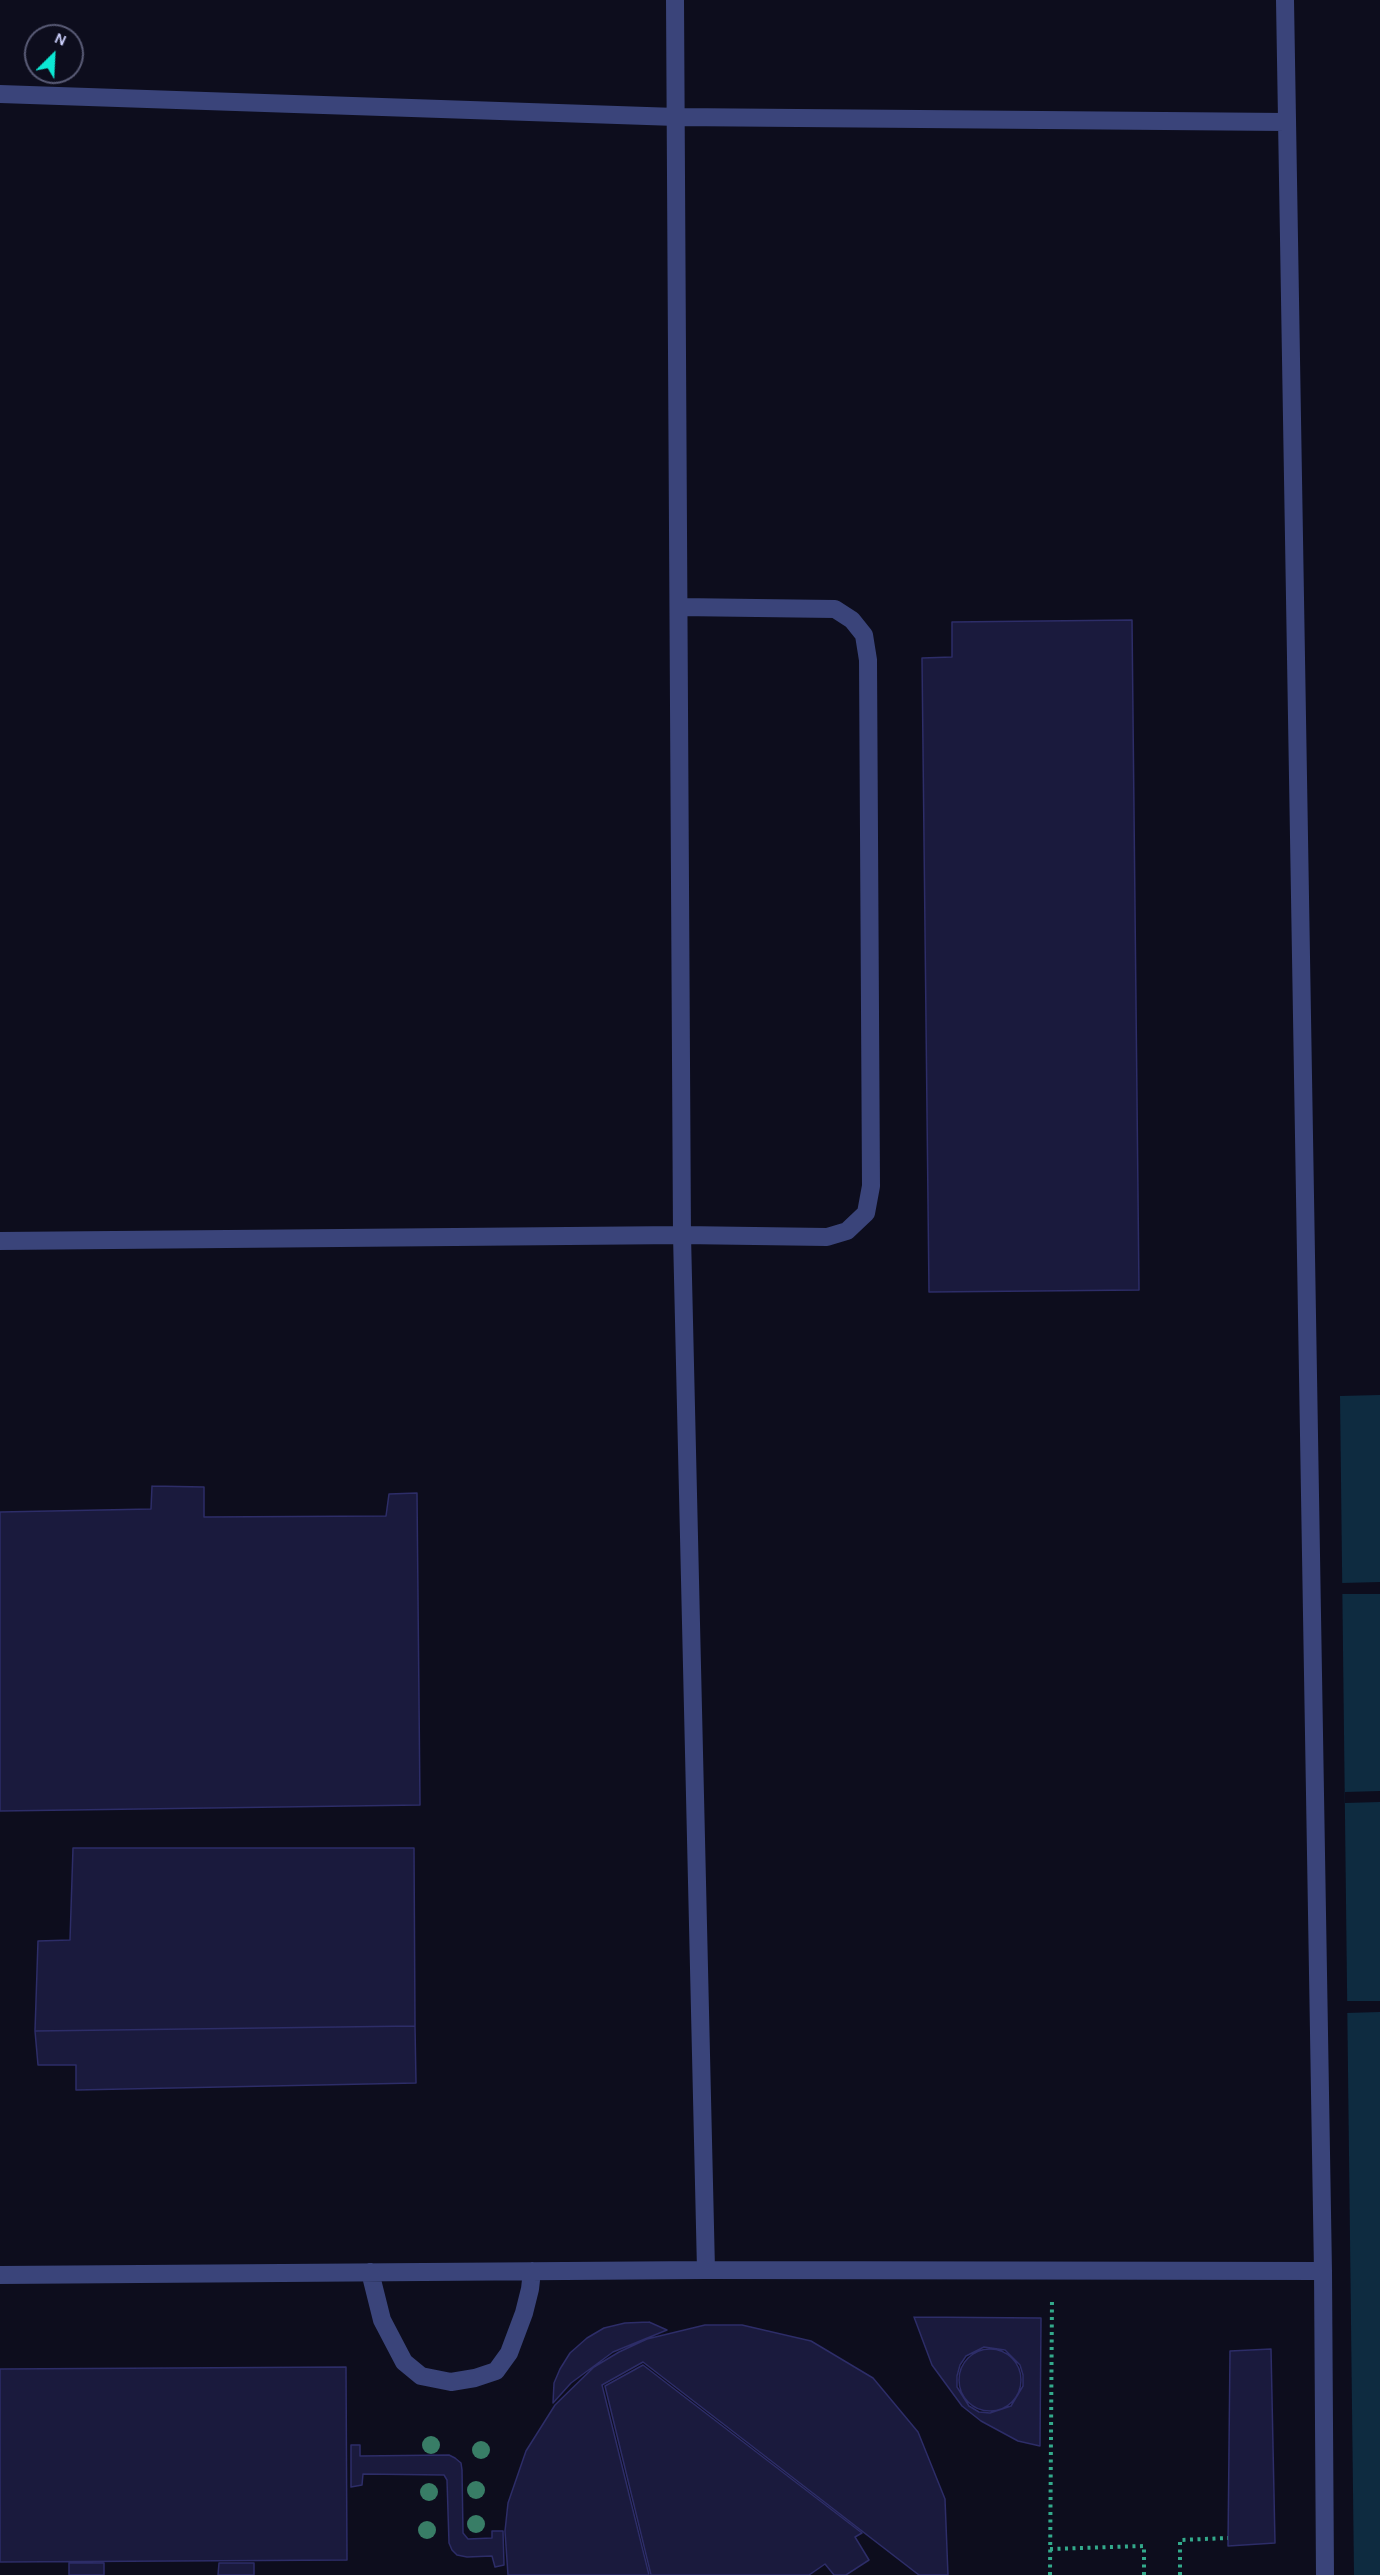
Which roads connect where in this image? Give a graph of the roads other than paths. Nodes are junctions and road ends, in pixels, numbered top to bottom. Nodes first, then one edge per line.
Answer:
1 (675, 0) edge
2 (1285, 0) edge
3 (0, 94) edge
4 (676, 117) junction
5 (1286, 122) junction
6 (679, 608) junction
7 (682, 1234) junction
8 (0, 1240) edge
9 (706, 2270) junction
10 (532, 2271) junction
11 (1323, 2271) junction
12 (370, 2272) junction
13 (0, 2275) edge
14 (1324, 2575) edge

1 - 4 street
2 - 5 street
3 - 4 street
4 - 5 street
4 - 6 street
5 - 11 street
6 - 7 street
6 - 7 street
7 - 8 street
7 - 9 street
9 - 10 street
9 - 11 street
10 - 12 street
10 - 12 street
11 - 14 street
12 - 13 street

